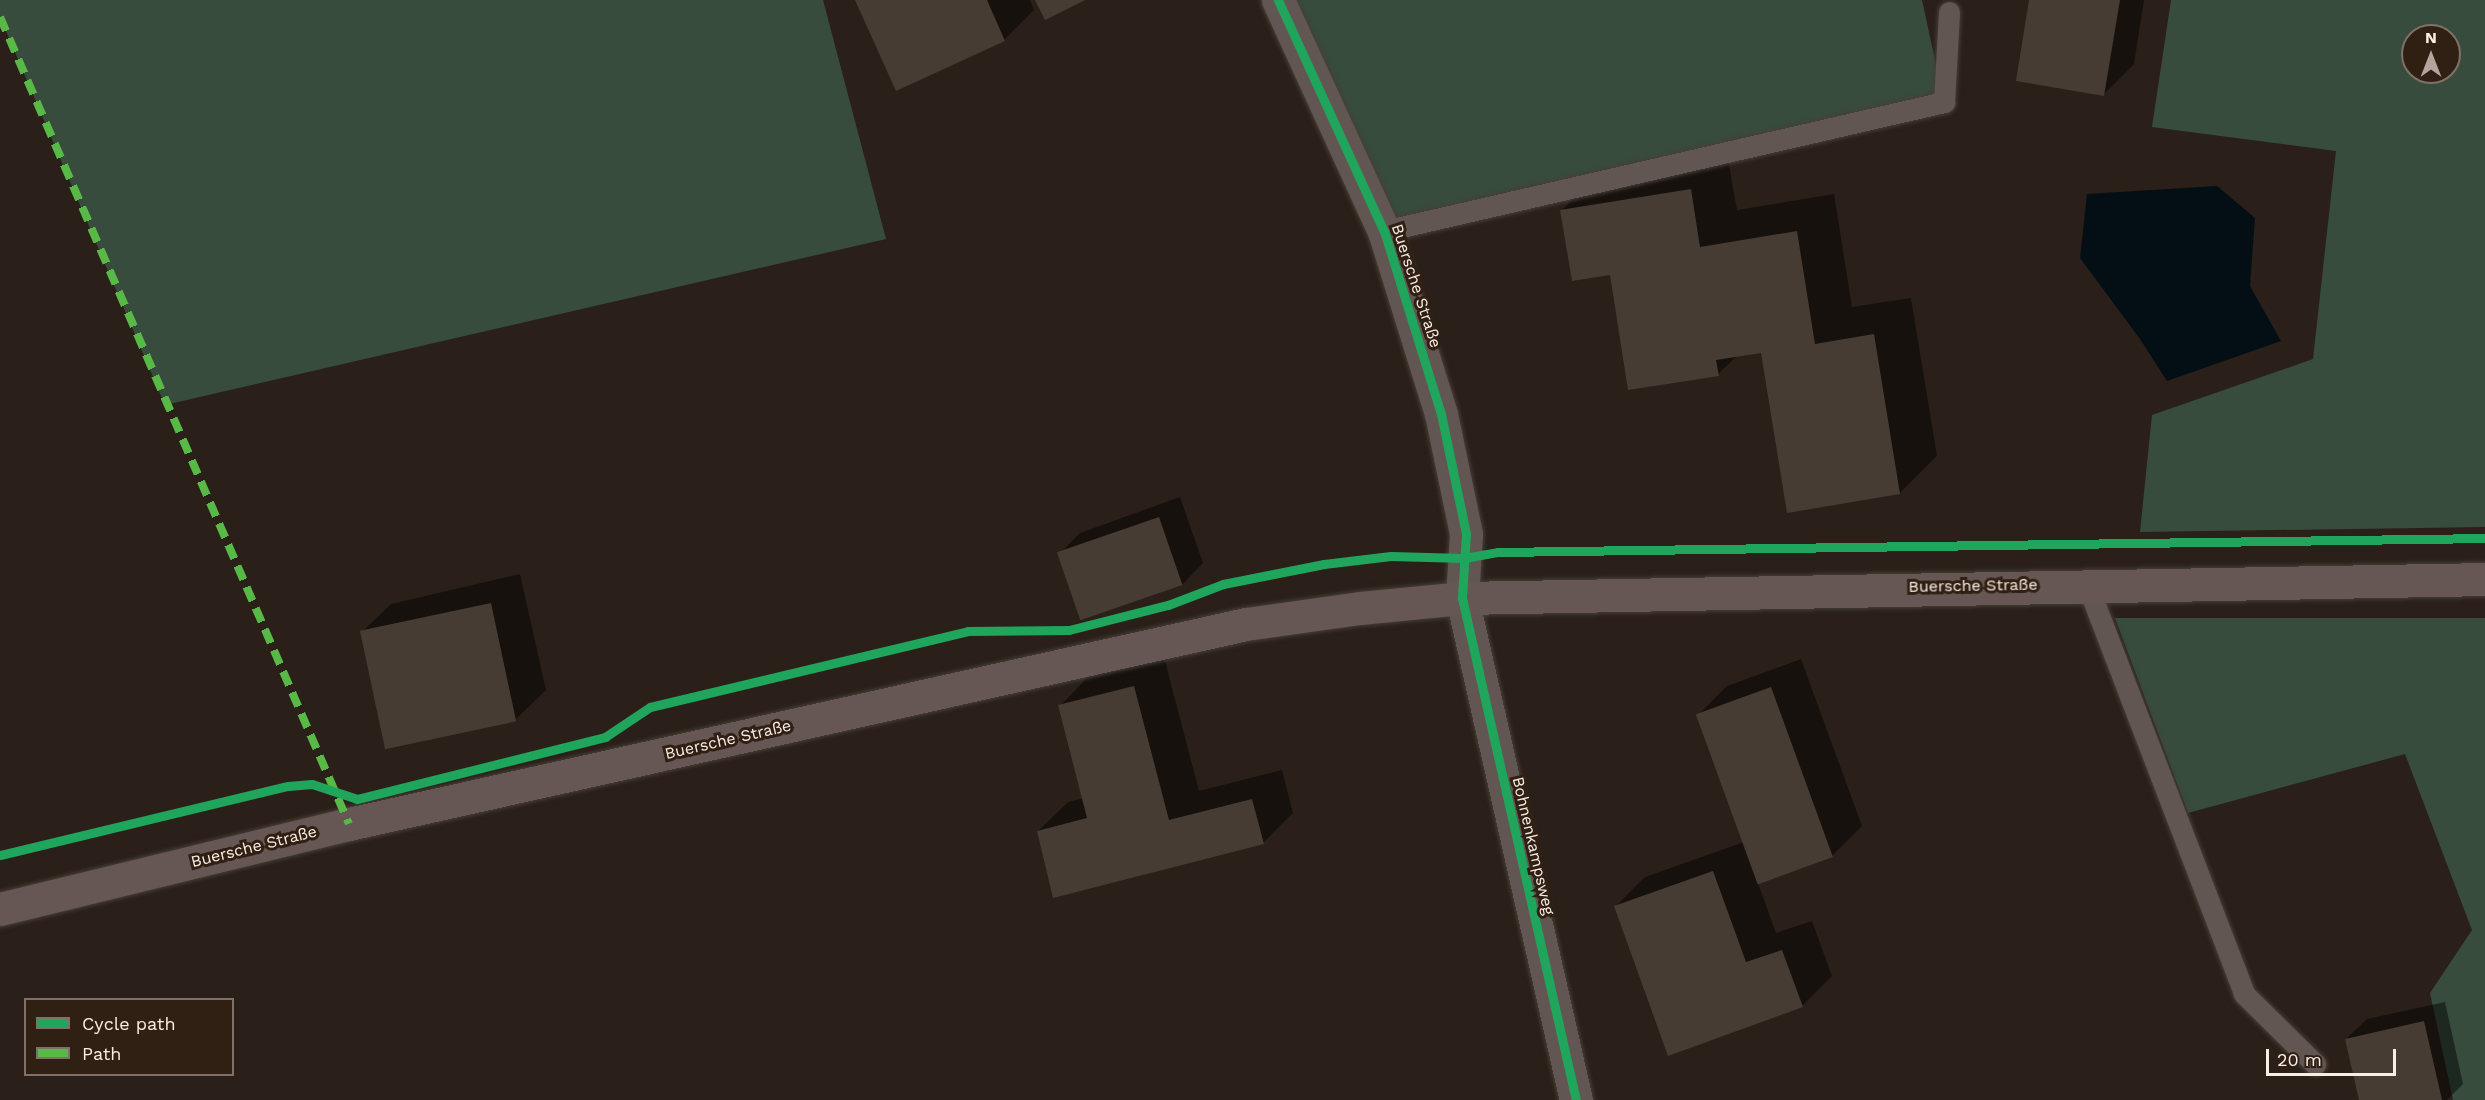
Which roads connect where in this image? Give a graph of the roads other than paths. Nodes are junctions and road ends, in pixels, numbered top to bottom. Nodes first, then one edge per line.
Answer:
1 (1278, 0) edge
2 (1949, 12) dead end
3 (1384, 231) junction
4 (2485, 579) edge
5 (2087, 584) junction
6 (1462, 598) junction
7 (0, 909) edge
8 (2315, 1064) dead end
9 (1576, 1100) edge

1 - 3 street, Buersche Straße
2 - 3 lane
3 - 6 street, Buersche Straße
4 - 5 main road, Buersche Straße
5 - 6 main road, Buersche Straße
5 - 8 lane
6 - 7 main road, Buersche Straße
6 - 9 street, Bohnenkampsweg

